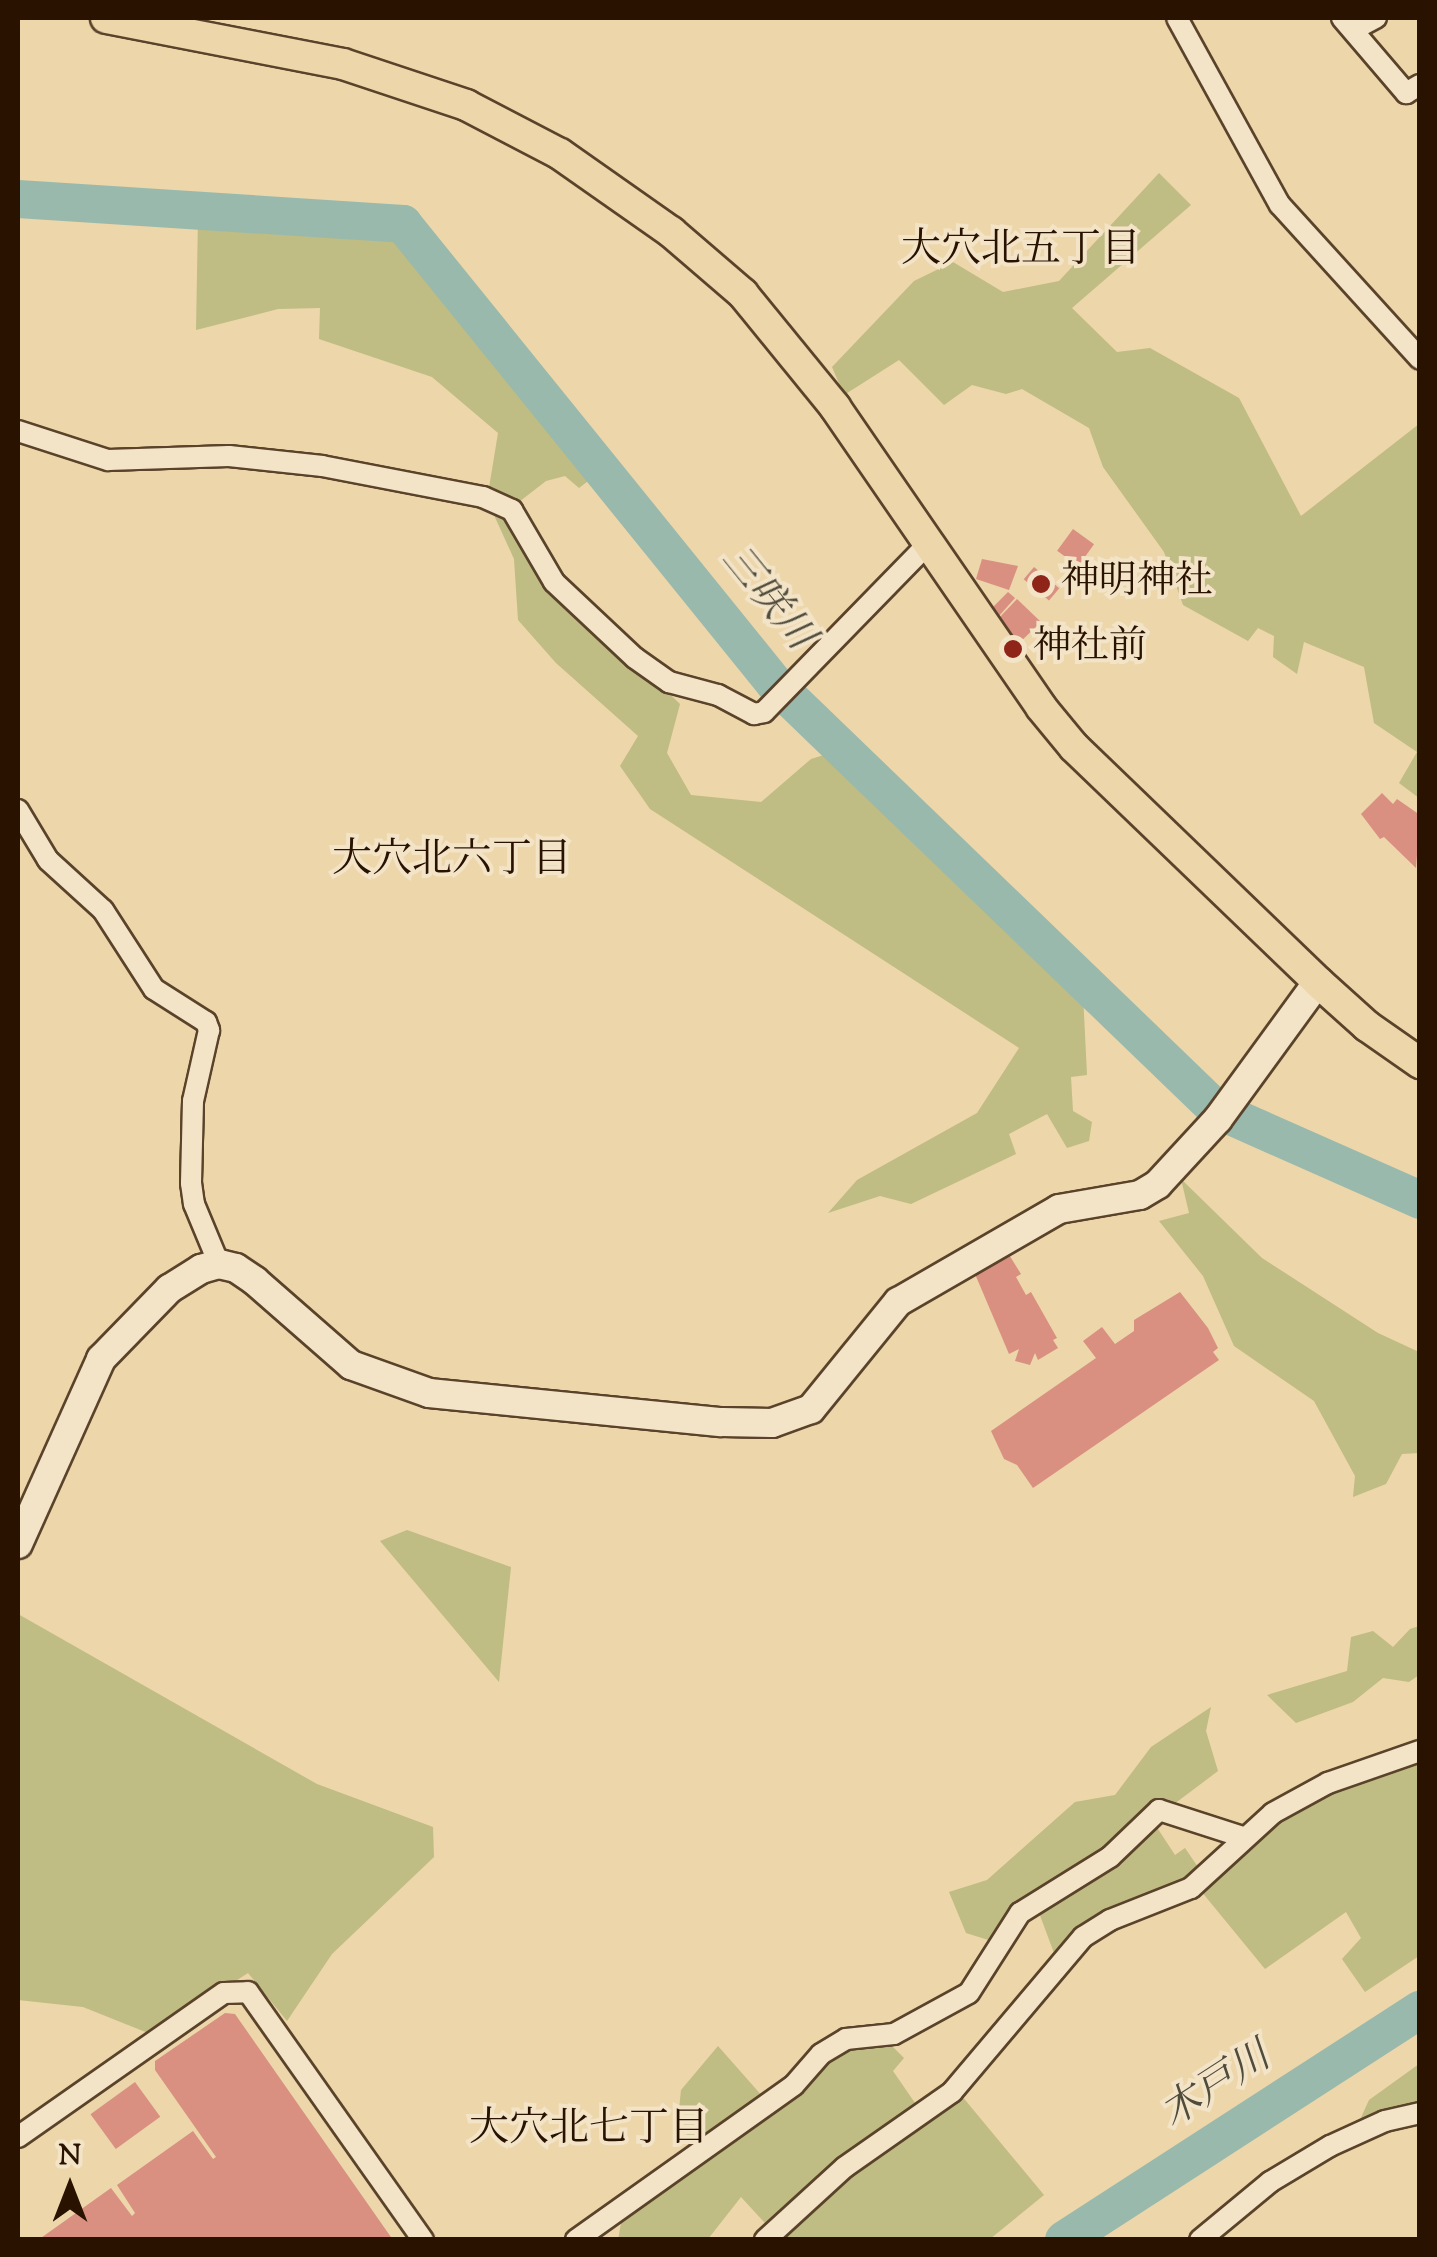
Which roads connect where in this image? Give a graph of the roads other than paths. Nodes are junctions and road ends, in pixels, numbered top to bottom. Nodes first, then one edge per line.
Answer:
1 (106, 18) edge
2 (1177, 18) edge
3 (1376, 18) edge
4 (1348, 24) edge
5 (1420, 86) edge
6 (1420, 360) edge
7 (18, 431) edge
8 (929, 543) junction
9 (18, 810) edge
10 (1318, 982) junction
11 (1420, 1063) edge
12 (220, 1264) junction
13 (18, 1544) edge
14 (1420, 1751) edge
15 (1242, 1837) junction
16 (1420, 2114) edge
17 (18, 2137) edge
18 (423, 2240) edge
19 (576, 2240) edge
20 (765, 2240) edge
21 (1200, 2240) edge

1 - 8 main road
2 - 6 street
3 - 4 street
4 - 5 street
7 - 8 street
8 - 10 main road
9 - 12 street
10 - 11 main road
10 - 12 street
12 - 13 street
14 - 15 street
15 - 19 street
15 - 20 street
16 - 21 street
17 - 18 street

